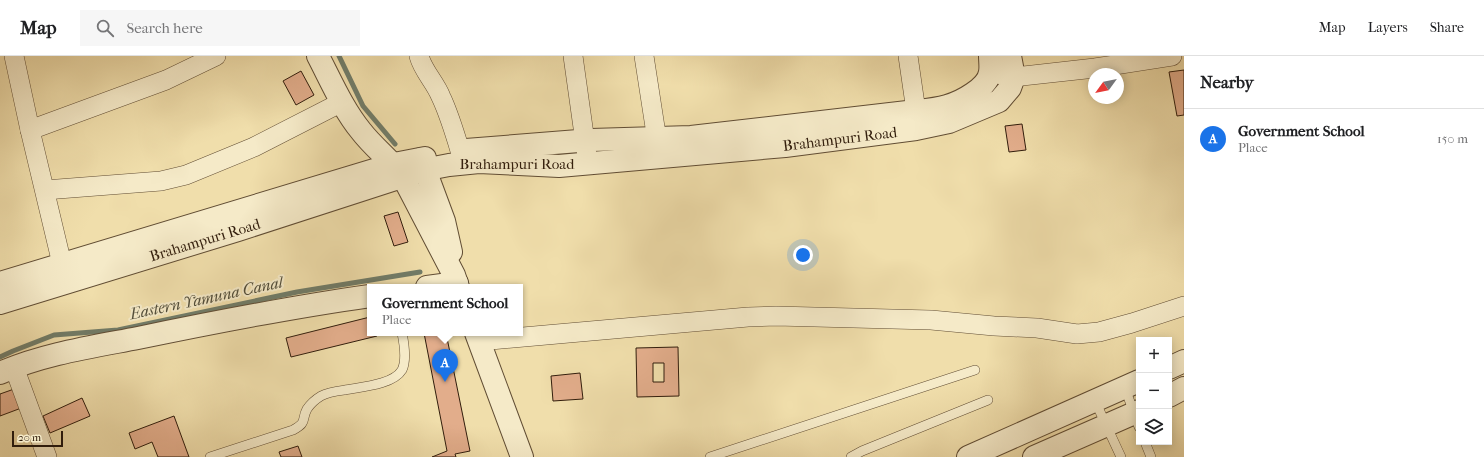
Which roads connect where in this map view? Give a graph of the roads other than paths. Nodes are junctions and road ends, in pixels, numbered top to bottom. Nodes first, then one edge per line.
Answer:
1 (14, 56) edge
2 (216, 56) edge
3 (318, 56) edge
4 (419, 56) edge
5 (574, 56) edge
6 (644, 56) edge
7 (908, 56) edge
8 (1172, 56) edge
9 (990, 64) edge
10 (1012, 66) edge
11 (342, 102) junction
12 (916, 111) junction
13 (30, 130) junction
14 (585, 140) junction
15 (659, 147) junction
16 (462, 157) junction
17 (588, 163) junction
18 (424, 164) junction
19 (398, 170) junction
20 (45, 190) junction
21 (62, 264) junction
22 (456, 281) edge
23 (0, 283) edge
24 (442, 284) edge
25 (367, 297) edge
26 (0, 303) edge
27 (1184, 306) edge
28 (523, 334) edge
29 (402, 336) edge
30 (491, 336) edge
31 (477, 337) edge
32 (1184, 361) edge
33 (1172, 367) edge
34 (7, 370) edge
35 (975, 370) dead end
36 (1132, 384) edge
37 (1184, 388) edge
38 (1172, 394) edge
39 (988, 400) dead end
40 (1095, 401) junction
41 (1136, 410) edge
42 (1136, 417) edge
43 (1107, 425) junction
44 (1146, 445) edge
45 (47, 457) edge
46 (210, 457) edge
47 (522, 457) edge
48 (710, 457) edge
49 (851, 457) edge
50 (968, 457) edge
51 (1034, 457) edge
52 (1121, 457) edge
53 (1151, 457) edge

1 - 13 street
2 - 13 street
3 - 11 street
4 - 16 street
5 - 14 street
6 - 15 street
7 - 12 street
8 - 10 street
9 - 10 street
9 - 12 street, Brahampuri Road
10 - 15 street, Brahampuri Road
11 - 19 street
11 - 20 street
12 - 15 street, Brahampuri Road
13 - 20 street
14 - 15 street, Brahampuri Road
14 - 16 street, Brahampuri Road
14 - 17 street
15 - 17 street, Brahampuri Road
16 - 17 street, Brahampuri Road
16 - 18 street, Brahampuri Road
18 - 19 street, Brahampuri Road
18 - 22 street
19 - 21 street, Brahampuri Road
19 - 22 street
19 - 26 street, Brahampuri Road
20 - 21 street
21 - 23 street, Brahampuri Road
22 - 24 street
25 - 34 street
27 - 28 street
29 - 46 lane
30 - 31 street
31 - 47 street
32 - 33 street
34 - 45 street
35 - 48 lane
36 - 40 street
36 - 41 lane
37 - 38 street
39 - 49 lane
40 - 43 lane
40 - 50 street
42 - 43 street
43 - 51 street
43 - 52 lane
44 - 53 lane

